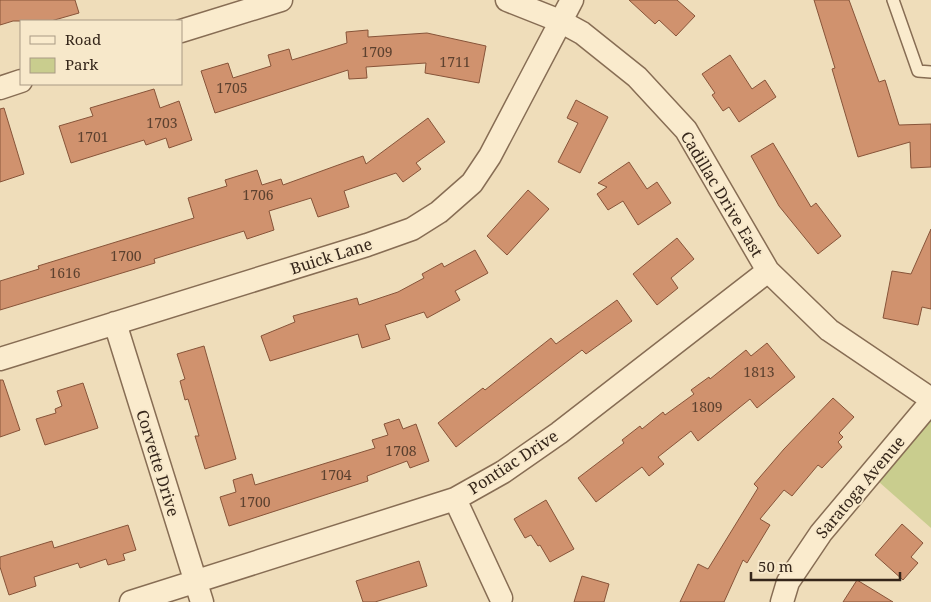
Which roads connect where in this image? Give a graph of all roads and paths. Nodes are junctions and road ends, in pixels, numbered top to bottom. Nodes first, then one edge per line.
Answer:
1 (280, 0) edge
2 (507, 0) edge
3 (572, 0) edge
4 (893, 0) edge
5 (560, 21) junction
6 (182, 31) edge
7 (931, 72) edge
8 (20, 81) edge
9 (0, 88) edge
10 (768, 271) junction
11 (115, 323) junction
12 (0, 359) edge
13 (931, 401) edge
14 (455, 499) junction
15 (198, 592) edge
16 (501, 598) dead end
17 (131, 602) edge
18 (782, 602) edge

1 - 6 street
2 - 5 street, Cadillac Drive East
3 - 5 street, Buick Lane
4 - 7 lane
5 - 10 street, Cadillac Drive East
5 - 11 street, Buick Lane
8 - 9 street
10 - 13 street, Cadillac Drive East
10 - 14 street, Pontiac Drive
11 - 12 street, Buick Lane
11 - 15 street, Corvette Drive
13 - 18 street, Saratoga Avenue
14 - 15 street, Pontiac Drive
14 - 16 street
15 - 17 street, Pontiac Drive

